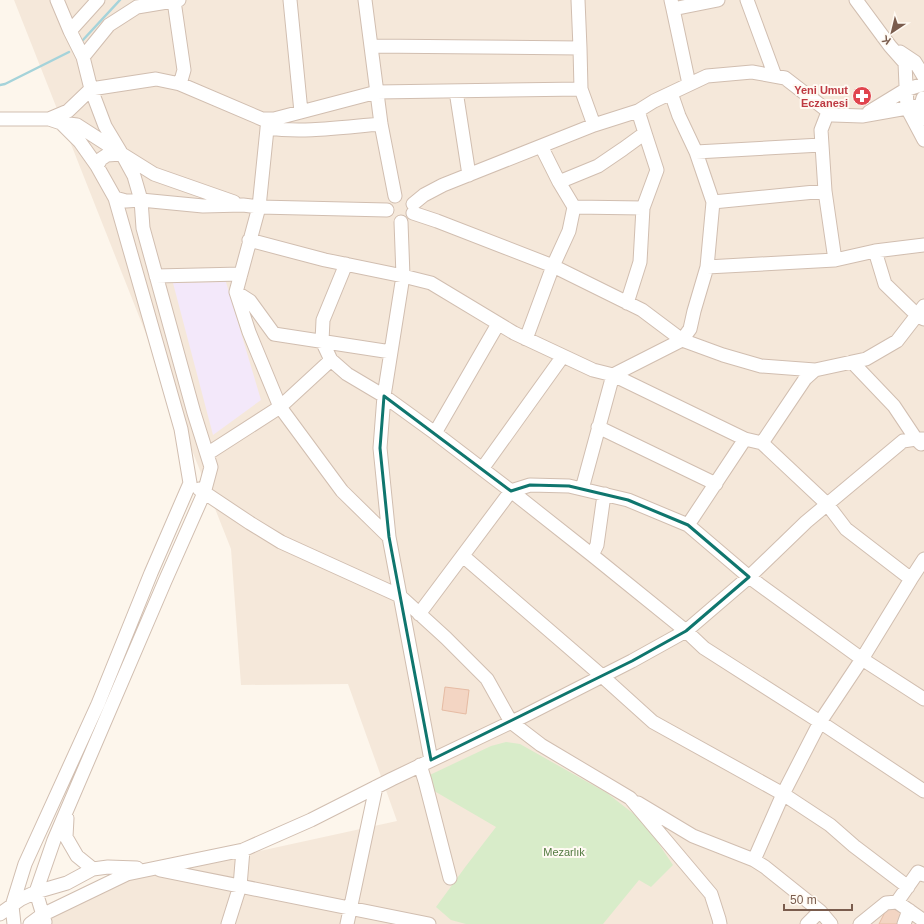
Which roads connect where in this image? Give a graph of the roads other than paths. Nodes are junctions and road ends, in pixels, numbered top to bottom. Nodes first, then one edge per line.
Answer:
1 (57, 0) edge
2 (98, 0) edge
3 (176, 0) edge
4 (290, 0) edge
5 (365, 0) edge
6 (578, 0) edge
7 (718, 0) edge
8 (747, 0) edge
9 (856, 0) edge
10 (672, 4) edge
11 (70, 31) junction
12 (371, 46) junction
13 (580, 48) junction
14 (83, 57) junction
15 (914, 60) edge
16 (775, 76) junction
17 (924, 77) edge
18 (180, 84) junction
19 (689, 84) junction
20 (924, 84) edge
21 (90, 89) junction
22 (581, 90) junction
23 (906, 90) junction
24 (456, 91) junction
25 (377, 92) junction
26 (671, 93) junction
27 (923, 102) edge
28 (907, 108) junction
29 (301, 112) junction
30 (638, 112) junction
31 (828, 112) junction
32 (862, 116) junction
33 (924, 119) edge
34 (0, 120) edge
35 (55, 121) junction
36 (267, 123) junction
37 (381, 124) junction
38 (594, 125) junction
39 (645, 133) junction
40 (924, 140) edge
41 (821, 145) junction
42 (541, 146) junction
43 (696, 152) junction
44 (122, 154) junction
45 (97, 166) junction
46 (469, 175) junction
47 (559, 182) junction
48 (825, 191) junction
49 (395, 196) junction
50 (115, 198) junction
51 (141, 200) junction
52 (713, 202) junction
53 (243, 205) junction
54 (259, 207) junction
55 (574, 207) junction
56 (643, 208) junction
57 (413, 209) junction
58 (387, 210) junction
59 (401, 222) junction
60 (249, 240) junction
61 (924, 245) edge
62 (875, 251) junction
63 (835, 260) junction
64 (346, 264) junction
65 (553, 266) junction
66 (707, 267) junction
67 (241, 274) junction
68 (156, 276) junction
69 (403, 276) junction
70 (236, 292) junction
71 (627, 303) junction
72 (922, 314) edge
73 (498, 324) junction
74 (526, 339) junction
75 (682, 340) junction
76 (322, 341) junction
77 (391, 352) junction
78 (563, 356) junction
79 (331, 360) junction
80 (852, 362) junction
81 (815, 370) junction
82 (612, 375) junction
83 (384, 396) junction
84 (280, 407) junction
85 (598, 427) junction
86 (435, 433) junction
87 (745, 439) junction
88 (921, 442) edge
89 (762, 443) junction
90 (207, 454) junction
91 (482, 469) junction
92 (190, 483) junction
93 (716, 484) junction
94 (582, 489) junction
95 (511, 491) junction
96 (204, 493) junction
97 (605, 494) junction
98 (826, 504) junction
99 (688, 525) junction
100 (389, 537) junction
101 (592, 555) junction
102 (463, 556) junction
103 (919, 569) edge
104 (749, 576) junction
105 (400, 596) junction
106 (419, 614) junction
107 (686, 631) junction
108 (862, 659) junction
109 (602, 676) junction
110 (922, 694) edge
111 (511, 722) junction
112 (820, 722) junction
113 (425, 763) junction
114 (376, 787) junction
115 (924, 791) edge
116 (783, 794) junction
117 (630, 798) junction
118 (67, 811) junction
119 (243, 850) junction
120 (754, 860) junction
121 (93, 869) junction
122 (154, 869) junction
123 (924, 875) edge
124 (450, 878) dead end
125 (240, 886) junction
126 (908, 887) junction
127 (36, 892) junction
128 (897, 902) junction
129 (12, 906) junction
130 (350, 908) junction
131 (909, 910) junction
132 (820, 911) junction
133 (0, 914) edge
134 (44, 920) edge
135 (924, 921) edge
136 (718, 922) edge
137 (14, 924) edge
138 (30, 924) edge
139 (228, 924) edge
140 (347, 924) edge
141 (429, 924) edge
142 (807, 924) edge
143 (831, 924) edge
144 (860, 924) edge
145 (904, 924) edge

1 - 11 street
2 - 11 street
3 - 14 street
3 - 18 street
4 - 29 street
5 - 12 street
6 - 13 street
7 - 10 street
8 - 16 street
9 - 15 street
10 - 19 street
11 - 14 street
12 - 13 street
12 - 25 street
13 - 22 street
14 - 21 street
15 - 17 street
15 - 23 street
16 - 19 street
16 - 31 street
18 - 21 street
18 - 36 street
19 - 26 street
20 - 23 street
21 - 35 street
21 - 44 street
22 - 24 street
22 - 38 street
23 - 28 street
23 - 32 street
24 - 25 street
24 - 46 street
25 - 29 street
25 - 37 street
26 - 30 street
26 - 43 street
27 - 28 street
27 - 33 street
28 - 32 street
28 - 40 street
29 - 36 street
30 - 38 street
30 - 39 street
31 - 32 street
31 - 41 street
34 - 35 street
35 - 44 street
35 - 45 street
36 - 37 street
36 - 54 street
37 - 49 street
38 - 42 street
39 - 47 street
39 - 56 street
41 - 43 street
41 - 48 street
42 - 46 street
42 - 47 street
43 - 52 street
44 - 45 street
44 - 51 street
44 - 53 street
45 - 50 street
46 - 57 street
47 - 55 street
48 - 52 street
48 - 63 street
49 - 57 street
49 - 58 street
50 - 51 street
50 - 92 street
51 - 53 street
51 - 68 street
52 - 66 street
53 - 54 street
54 - 58 street
54 - 60 street
55 - 56 street
55 - 65 street
56 - 71 street
57 - 59 street
57 - 65 street
58 - 59 street
59 - 69 street
60 - 64 street
60 - 67 street
61 - 62 street
62 - 63 street
62 - 72 street
63 - 66 street
64 - 69 street
64 - 76 street
65 - 71 street
65 - 74 street
66 - 75 street
67 - 68 street
67 - 70 street
68 - 90 street
69 - 73 street
69 - 77 street
70 - 76 street
70 - 84 street
71 - 75 street
72 - 80 street
73 - 74 street
73 - 86 street
74 - 78 street
75 - 81 street
75 - 82 street
76 - 77 street
76 - 79 street
77 - 83 street
78 - 82 street
78 - 91 street
79 - 83 street
79 - 84 street
80 - 81 street
80 - 88 street
81 - 89 street
82 - 85 street
82 - 87 street
83 - 86 street
83 - 100 street
84 - 90 street
84 - 100 street
85 - 93 street
85 - 94 street
86 - 91 street
87 - 89 street
87 - 93 street
88 - 98 street
89 - 98 street
90 - 96 street
91 - 95 street
92 - 96 street
92 - 129 street
93 - 99 street
94 - 95 street
94 - 97 street
95 - 101 street
95 - 102 street
96 - 105 street
96 - 118 street
97 - 99 street
97 - 101 street
98 - 103 street
98 - 104 street
99 - 104 street
100 - 105 street
101 - 107 street
102 - 106 street
102 - 109 street
103 - 108 street
104 - 107 street
104 - 108 street
105 - 106 street
105 - 113 street
106 - 111 street
107 - 109 street
107 - 112 street
108 - 110 street
108 - 112 street
109 - 111 street
109 - 116 street
111 - 113 street
111 - 117 street
112 - 115 street
112 - 116 street
113 - 114 street
113 - 124 street
114 - 119 street
114 - 130 street
116 - 120 street
116 - 126 street
117 - 120 street
117 - 136 street
118 - 121 street
118 - 127 street
119 - 122 street
119 - 125 street
120 - 132 street
121 - 122 street
121 - 127 street
122 - 125 street
122 - 134 street
123 - 126 street
125 - 130 street
125 - 139 street
126 - 128 street
127 - 129 street
127 - 134 street
128 - 131 street
128 - 144 street
129 - 133 street
129 - 137 street
130 - 140 street
130 - 141 street
131 - 135 street
131 - 145 street
132 - 142 street
132 - 143 street
134 - 138 street

